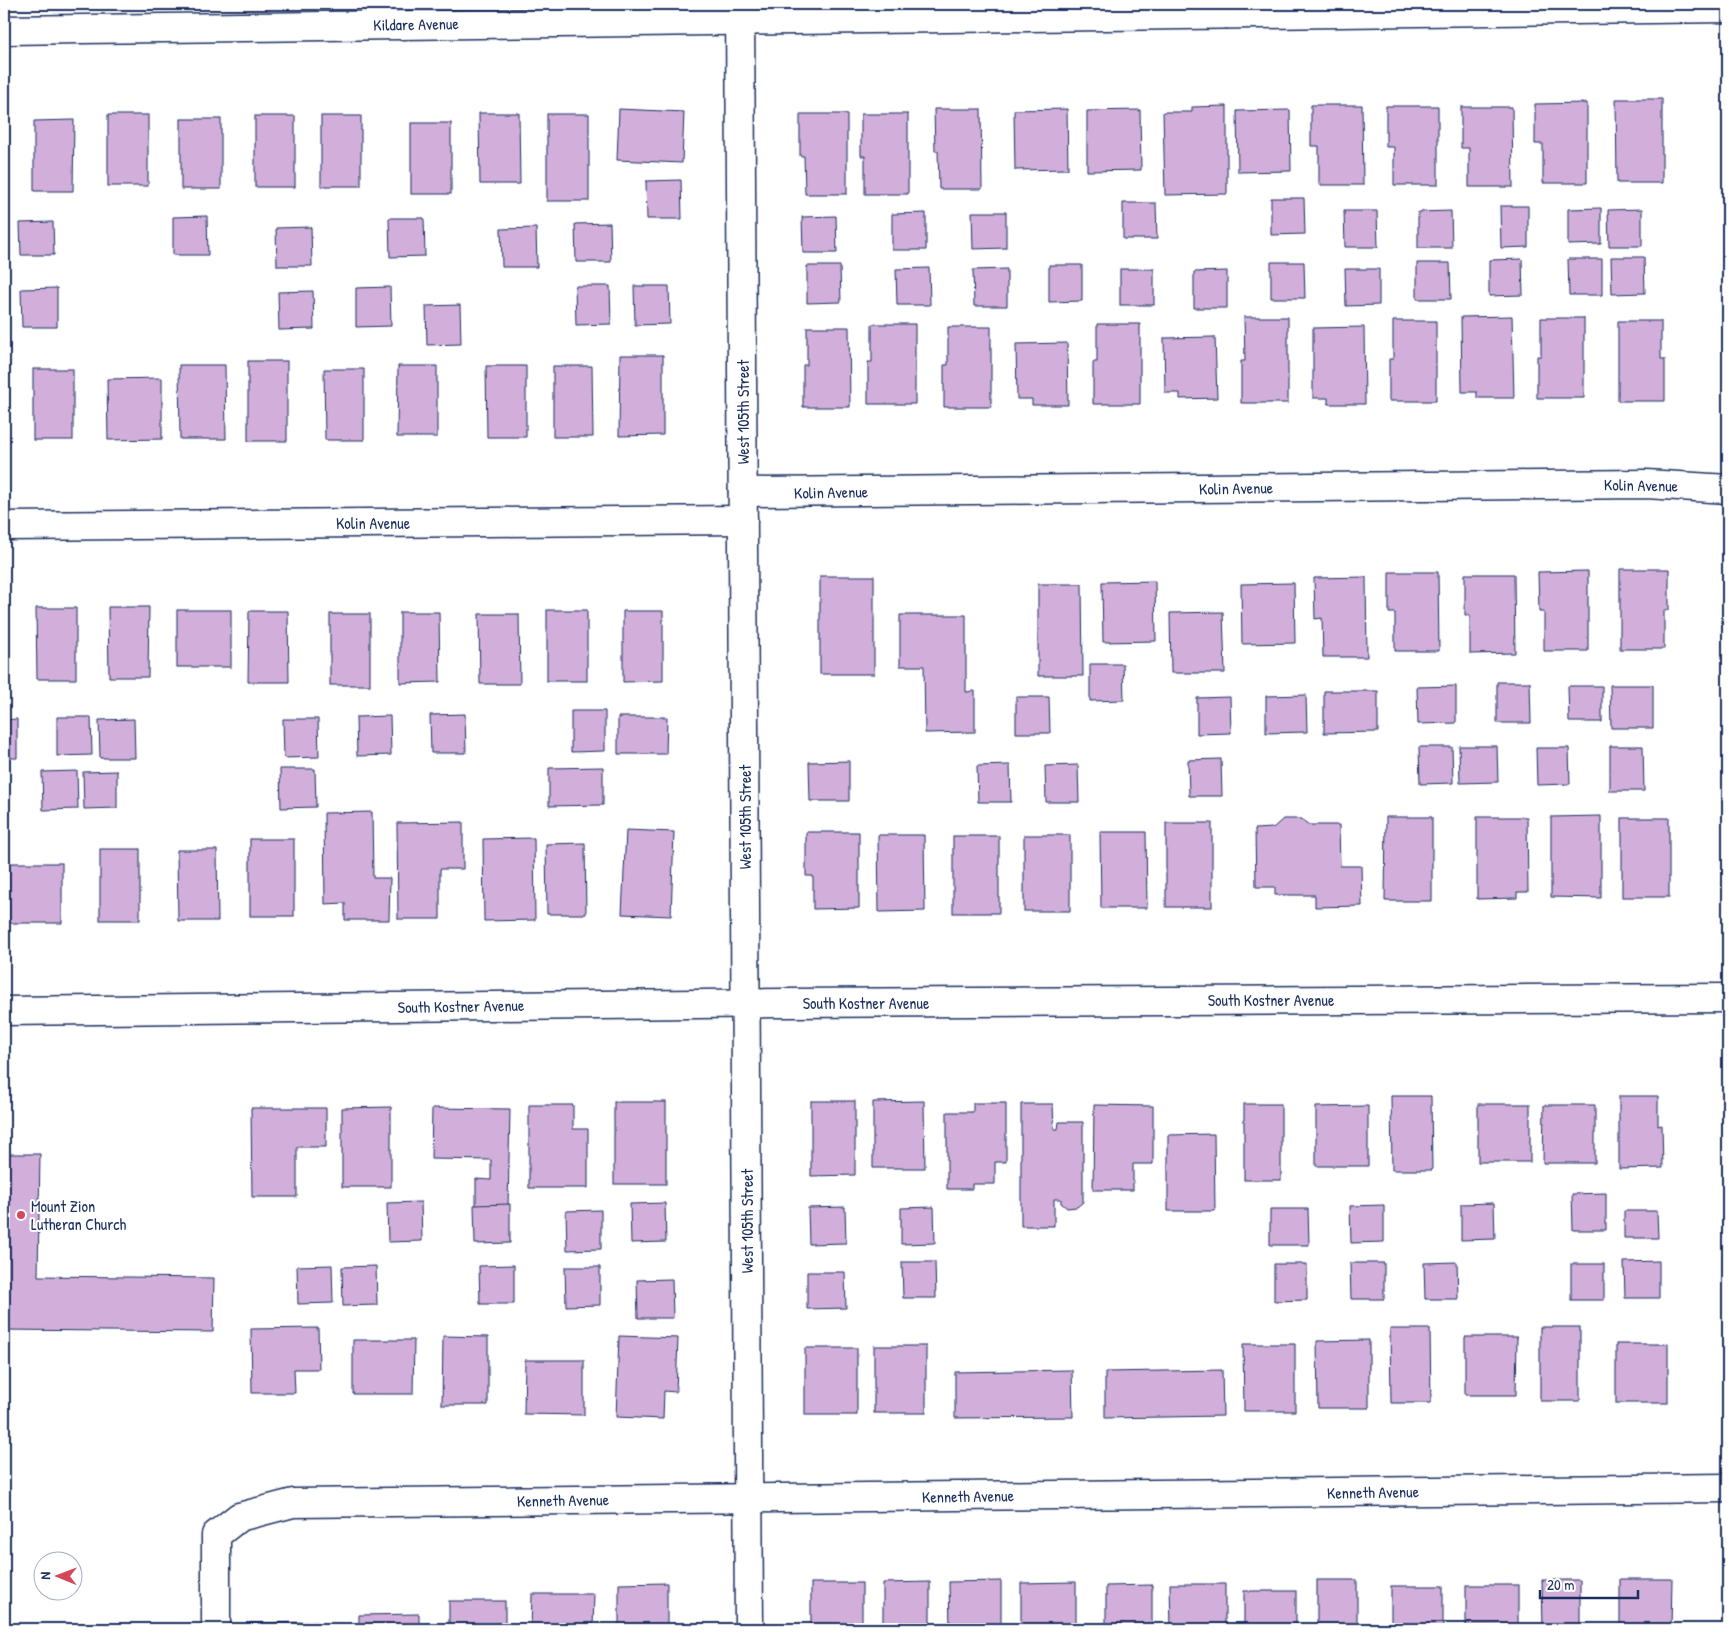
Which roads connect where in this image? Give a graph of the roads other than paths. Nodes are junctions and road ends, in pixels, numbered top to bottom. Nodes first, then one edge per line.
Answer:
1 (1728, 8) edge
2 (740, 12) edge
3 (4, 30) edge
4 (1728, 488) edge
5 (743, 492) junction
6 (743, 520) junction
7 (4, 526) edge
8 (1728, 998) edge
9 (746, 1004) junction
10 (4, 1011) edge
11 (1728, 1488) edge
12 (748, 1498) junction
13 (216, 1629) edge
14 (749, 1629) edge

1 - 2 street, Kildare Avenue
2 - 3 street, Kildare Avenue
2 - 5 street, West 105th Street
4 - 5 street, Kolin Avenue
5 - 6 street, West 105th Street
6 - 7 street, Kolin Avenue
6 - 9 street, West 105th Street
8 - 9 street, South Kostner Avenue
9 - 10 street, South Kostner Avenue
9 - 12 street, West 105th Street
11 - 12 street, Kenneth Avenue
12 - 13 street, Kenneth Avenue
12 - 14 street, West 105th Street

